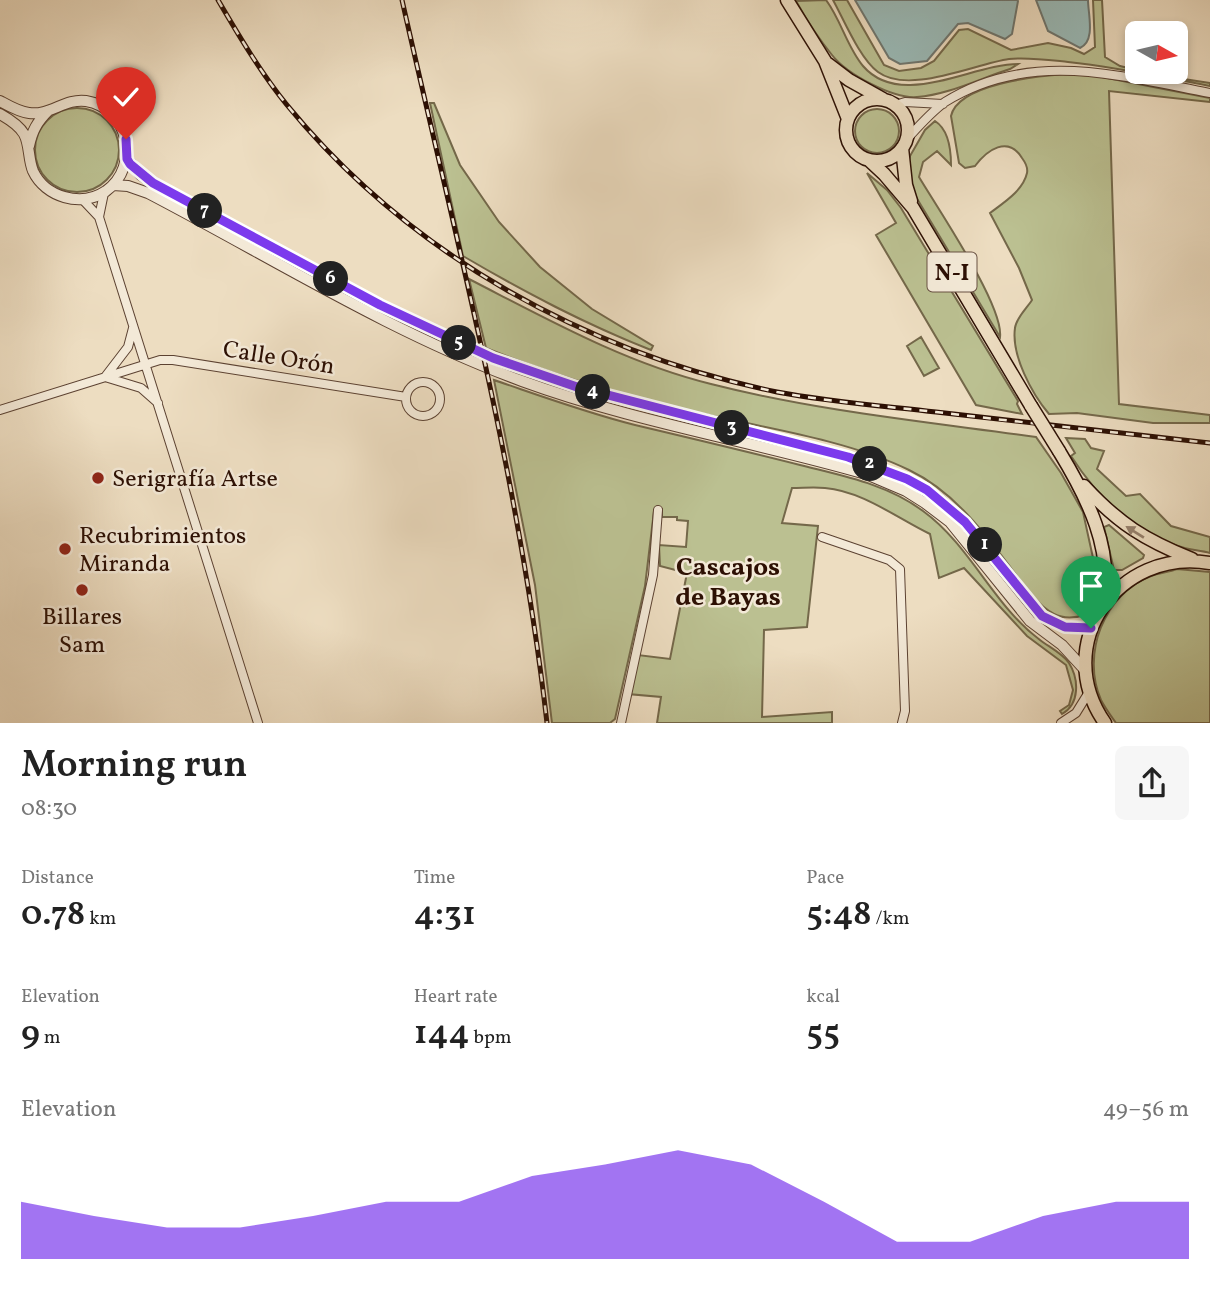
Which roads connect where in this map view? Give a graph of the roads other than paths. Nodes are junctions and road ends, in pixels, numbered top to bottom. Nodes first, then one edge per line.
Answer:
1 (787, 0) edge
2 (825, 61) junction
3 (1210, 93) edge
4 (0, 101) edge
5 (892, 103) junction
6 (943, 104) junction
7 (49, 110) junction
8 (0, 114) edge
9 (848, 119) junction
10 (904, 143) junction
11 (29, 150) junction
12 (127, 159) junction
13 (869, 160) junction
14 (113, 185) junction
15 (104, 193) junction
16 (82, 200) junction
17 (914, 208) junction
18 (99, 217) junction
19 (134, 325) junction
20 (146, 364) junction
21 (105, 377) junction
22 (406, 397) junction
23 (158, 404) junction
24 (0, 410) edge
25 (1076, 479) junction
26 (659, 510) dead end
27 (822, 537) dead end
28 (1203, 562) edge
29 (1101, 609) junction
30 (1091, 628) junction
31 (1085, 670) junction
32 (1089, 692) junction
33 (905, 711) junction
34 (258, 723) edge
35 (621, 723) edge
36 (902, 723) edge
37 (912, 723) edge
38 (1061, 723) edge
39 (1105, 723) edge

1 - 2 highway
2 - 5 highway
2 - 9 highway
3 - 6 street
4 - 7 street
5 - 6 street
5 - 9 highway
5 - 10 highway
6 - 10 street
7 - 11 street
7 - 12 street
8 - 11 street
9 - 13 highway
10 - 13 highway
10 - 17 highway, N-I
11 - 16 street
12 - 14 street
12 - 30 street
13 - 17 highway, N-I
14 - 15 street
14 - 31 street
15 - 16 street
15 - 18 street
16 - 18 street
17 - 25 highway, N-I, bridge
18 - 19 street
19 - 20 street
19 - 21 street
20 - 21 street, Calle Orón
20 - 22 street, Calle Orón
20 - 23 street
21 - 23 street
21 - 24 street, Calle Orón
22 - 22 street
23 - 34 street
28 -> 25 highway, N-I
25 - 29 highway, N-I
26 - 35 street
27 - 33 street
28 - 29 highway, N-I
29 - 30 highway, N-I
30 - 31 highway, N-I
31 - 32 highway, N-I
32 - 38 street
32 - 39 highway, N-I
33 - 36 street
33 - 37 street

